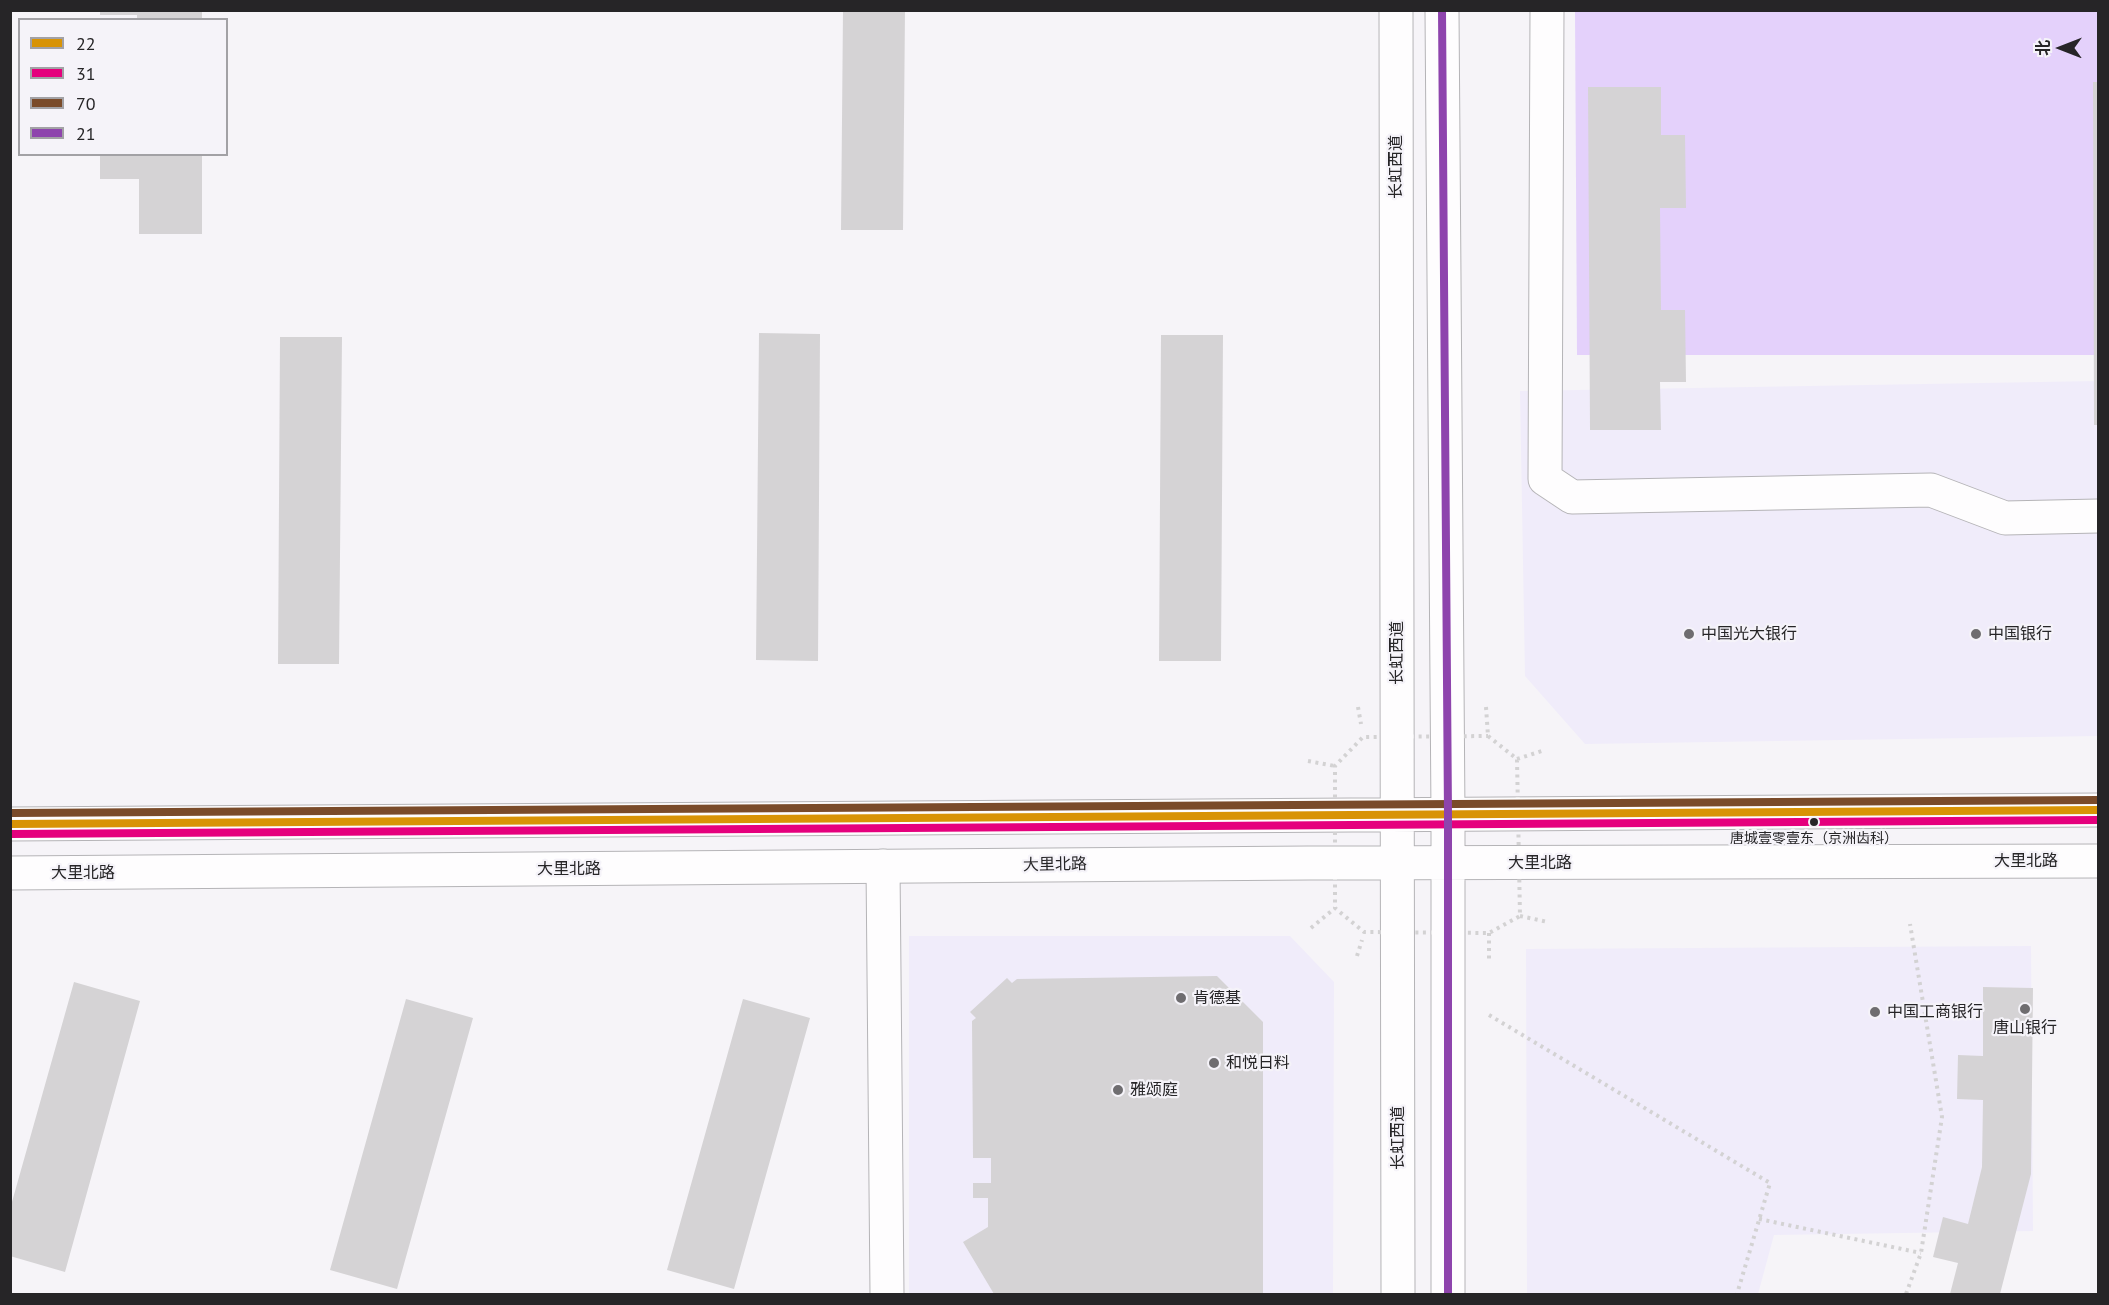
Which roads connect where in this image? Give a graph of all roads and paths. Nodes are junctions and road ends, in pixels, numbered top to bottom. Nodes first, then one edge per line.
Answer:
1 (1396, 10) edge
2 (1442, 10) edge
3 (1547, 10) edge
4 (2098, 516) edge
5 (1486, 707) dead end
6 (1488, 736) dead end
7 (1545, 750) dead end
8 (1517, 759) dead end
9 (1308, 761) dead end
10 (1335, 766) dead end
11 (2098, 810) edge
12 (1398, 813) junction
13 (1448, 815) junction
14 (10, 824) edge
15 (2098, 861) edge
16 (1398, 862) junction
17 (1448, 863) junction
18 (883, 866) junction
19 (10, 873) edge
20 (1335, 908) dead end
21 (1520, 916) dead end
22 (1548, 922) dead end
23 (1910, 924) dead end
24 (1311, 928) dead end
25 (1364, 932) dead end
26 (1489, 933) dead end
27 (1357, 956) dead end
28 (1489, 959) dead end
29 (1489, 1015) dead end
30 (1759, 1219) junction
31 (1921, 1253) junction
32 (887, 1294) edge
33 (1398, 1294) edge
34 (1448, 1294) edge
35 (1737, 1294) edge
36 (1906, 1294) edge

1 - 12 main road, 长虹西道
2 - 13 main road
3 - 4 main road
5 - 6 path
7 - 8 path
9 - 10 path
11 - 13 main road
12 - 13 main road
12 - 14 main road
12 - 16 main road, 长虹西道
13 - 17 main road
15 - 17 main road, 大里北路
16 - 17 main road, 大里北路
16 - 18 main road, 大里北路
16 - 33 main road, 长虹西道
17 - 34 main road
18 - 19 main road, 大里北路
18 - 32 main road
20 - 24 path
21 - 22 path
23 - 31 path
25 - 27 path
26 - 28 path
29 - 30 path
30 - 31 path
30 - 35 path
31 - 36 path

